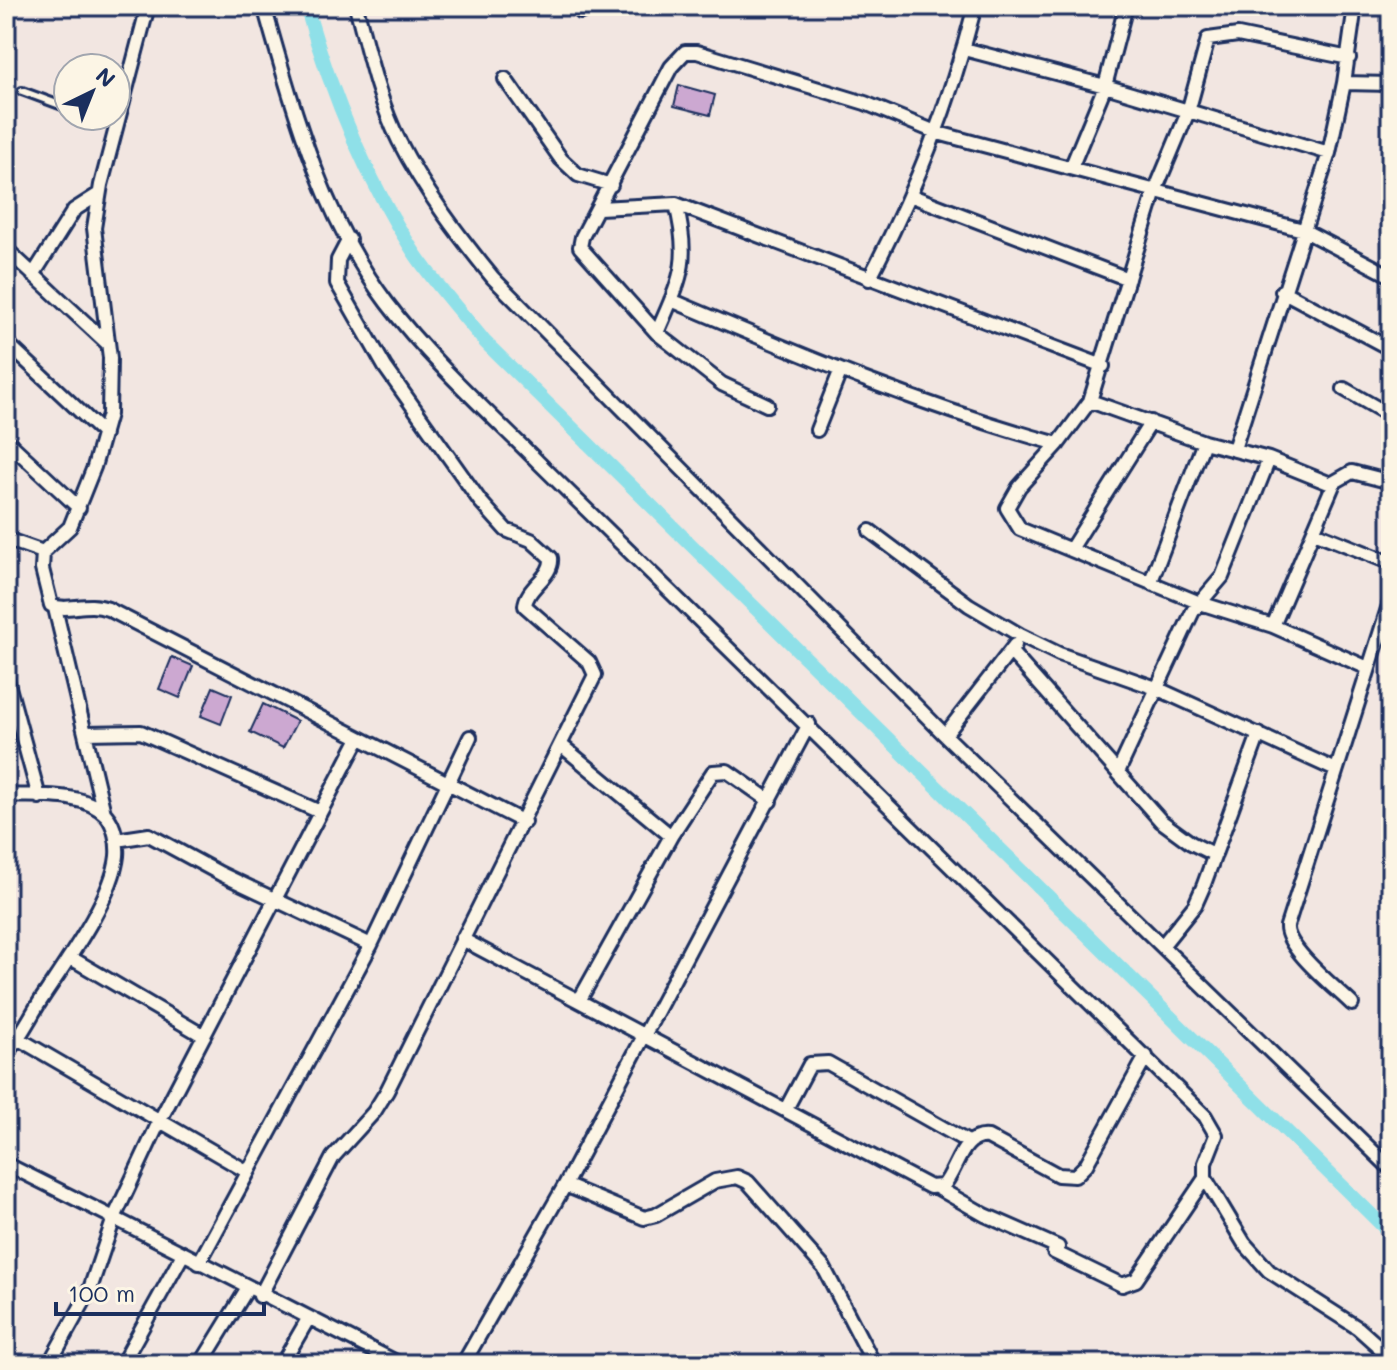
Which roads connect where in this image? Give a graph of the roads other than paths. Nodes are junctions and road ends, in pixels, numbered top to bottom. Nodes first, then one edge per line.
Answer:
1 (148, 6) edge
2 (264, 6) edge
3 (356, 6) edge
4 (975, 6) edge
5 (1126, 6) edge
6 (1355, 6) edge
7 (964, 49) junction
8 (1349, 58) junction
9 (132, 66) edge
10 (505, 79) dead end
11 (1344, 83) junction
12 (1391, 84) edge
13 (1105, 86) junction
14 (22, 91) dead end
15 (52, 102) edge
16 (1188, 112) junction
17 (114, 132) edge
18 (938, 133) junction
19 (1329, 153) junction
20 (1071, 168) junction
21 (611, 185) junction
22 (1155, 191) junction
23 (99, 194) junction
24 (912, 196) junction
25 (676, 204) junction
26 (599, 208) junction
27 (1303, 230) junction
28 (349, 239) junction
29 (6, 249) edge
30 (33, 275) junction
31 (1391, 276) edge
32 (869, 279) junction
33 (1128, 279) junction
34 (1282, 291) junction
35 (671, 300) junction
36 (657, 333) junction
37 (6, 342) edge
38 (107, 343) junction
39 (1391, 349) edge
40 (1103, 366) junction
41 (840, 372) junction
42 (1344, 389) dead end
43 (1090, 401) junction
44 (767, 405) dead end
45 (1391, 416) edge
46 (1151, 422) junction
47 (817, 430) dead end
48 (104, 434) junction
49 (6, 440) edge
50 (1204, 442) junction
51 (1058, 444) junction
52 (1234, 449) junction
53 (1269, 459) junction
54 (1391, 482) edge
55 (1334, 483) junction
56 (79, 508) junction
57 (870, 531) dead end
58 (1314, 532) junction
59 (6, 539) edge
60 (1071, 549) junction
61 (43, 552) junction
62 (1391, 563) edge
63 (1151, 581) junction
64 (1391, 599) edge
65 (1200, 603) junction
66 (55, 608) junction
67 (1273, 626) junction
68 (1020, 635) junction
69 (1011, 652) junction
70 (1368, 668) junction
71 (6, 676) edge
72 (1156, 688) junction
73 (809, 724) junction
74 (85, 733) junction
75 (1259, 734) junction
76 (945, 735) junction
77 (470, 737) dead end
78 (359, 738) junction
79 (561, 745) junction
80 (1336, 770) junction
81 (1118, 772) junction
82 (448, 783) junction
83 (6, 795) edge
84 (39, 797) junction
85 (770, 801) junction
86 (320, 812) junction
87 (104, 813) junction
88 (524, 822) junction
89 (671, 836) junction
90 (116, 840) junction
91 (1215, 855) junction
92 (276, 897) junction
93 (462, 939) junction
94 (371, 945) junction
95 (1162, 946) junction
96 (71, 958) junction
97 (579, 1001) junction
98 (1352, 1004) dead end
99 (646, 1035) junction
100 (204, 1036) junction
101 (19, 1039) junction
102 (6, 1053) edge
103 (1146, 1056) junction
104 (786, 1109) junction
105 (159, 1122) junction
106 (968, 1142) junction
107 (6, 1164) edge
108 (1391, 1169) edge
109 (248, 1172) junction
110 (1205, 1178) junction
111 (565, 1185) junction
112 (938, 1188) junction
113 (114, 1218) junction
114 (183, 1254) junction
115 (199, 1263) junction
116 (247, 1289) junction
117 (260, 1296) junction
118 (308, 1319) junction
119 (371, 1350) junction
120 (54, 1355) dead end
121 (122, 1364) edge
122 (201, 1364) edge
123 (282, 1364) edge
124 (363, 1364) edge
125 (400, 1364) edge
126 (463, 1364) edge
127 (874, 1364) edge
128 (1387, 1364) edge

1 - 9 street
2 - 28 street
3 - 76 street
4 - 7 street
5 - 13 street
6 - 8 street
7 - 13 street
7 - 18 street
8 - 11 street
8 - 16 street
10 - 21 street
11 - 12 street
11 - 19 street
13 - 16 street
13 - 20 street
14 - 15 lane
16 - 19 street
16 - 22 street
17 - 23 street
18 - 20 street
18 - 21 street
18 - 24 street
19 - 27 street
20 - 22 street
21 - 26 street
22 - 27 street
22 - 33 street
23 - 30 street
23 - 38 street
24 - 32 street
24 - 33 street
25 - 26 street
25 - 32 street
25 - 35 street
26 - 36 street
27 - 31 street
27 - 34 street
28 - 73 street
28 - 79 street
29 - 30 street
30 - 38 street
32 - 40 street
33 - 40 street
34 - 39 street
34 - 52 street
35 - 36 street
35 - 41 street
36 - 44 street
37 - 48 street
38 - 48 street
40 - 43 street
41 - 47 street
41 - 51 street
42 - 45 street
43 - 46 street
43 - 51 street
46 - 50 street
46 - 60 street
48 - 56 street
49 - 56 street
50 - 52 street
50 - 63 street
51 - 60 street
52 - 53 street
53 - 55 street
53 - 65 street
54 - 55 street
55 - 58 street
56 - 61 street
57 - 68 street
58 - 62 street
58 - 67 street
59 - 61 street
60 - 63 street
61 - 66 street
63 - 65 street
64 - 70 street
65 - 67 street
65 - 72 street
66 - 74 street
66 - 78 street
67 - 70 street
68 - 69 street
68 - 72 street
69 - 76 street
69 - 81 street
70 - 80 street
71 - 84 street
72 - 75 street
72 - 81 street
73 - 85 street
73 - 103 street
74 - 86 street
74 - 87 street
75 - 80 street
75 - 91 street
76 - 95 street
77 - 82 street
78 - 82 street
78 - 86 street
79 - 88 street
79 - 89 street
80 - 98 street
81 - 91 street
82 - 88 street
82 - 94 street
83 - 84 street
84 - 87 street
85 - 89 street
85 - 99 street
86 - 92 street
87 - 90 street
88 - 93 street
89 - 97 street
90 - 92 street
90 - 96 street
91 - 95 street
92 - 94 street
92 - 100 street
93 - 97 street
93 - 117 street
94 - 109 street
95 - 108 street
96 - 100 street
96 - 101 street
97 - 99 street
99 - 104 street
99 - 111 street
100 - 105 street
101 - 102 street
101 - 105 street
103 - 106 street
103 - 110 street
104 - 106 street
104 - 112 street
105 - 109 street
105 - 113 street
106 - 112 street
107 - 113 street
109 - 115 street
110 - 112 street
110 - 128 street
111 - 126 street
111 - 127 street
113 - 114 street
113 - 120 street
114 - 115 street
114 - 121 street
115 - 116 street
116 - 117 street
116 - 122 street
117 - 118 street
118 - 119 street
118 - 123 street
119 - 124 street
119 - 125 street

